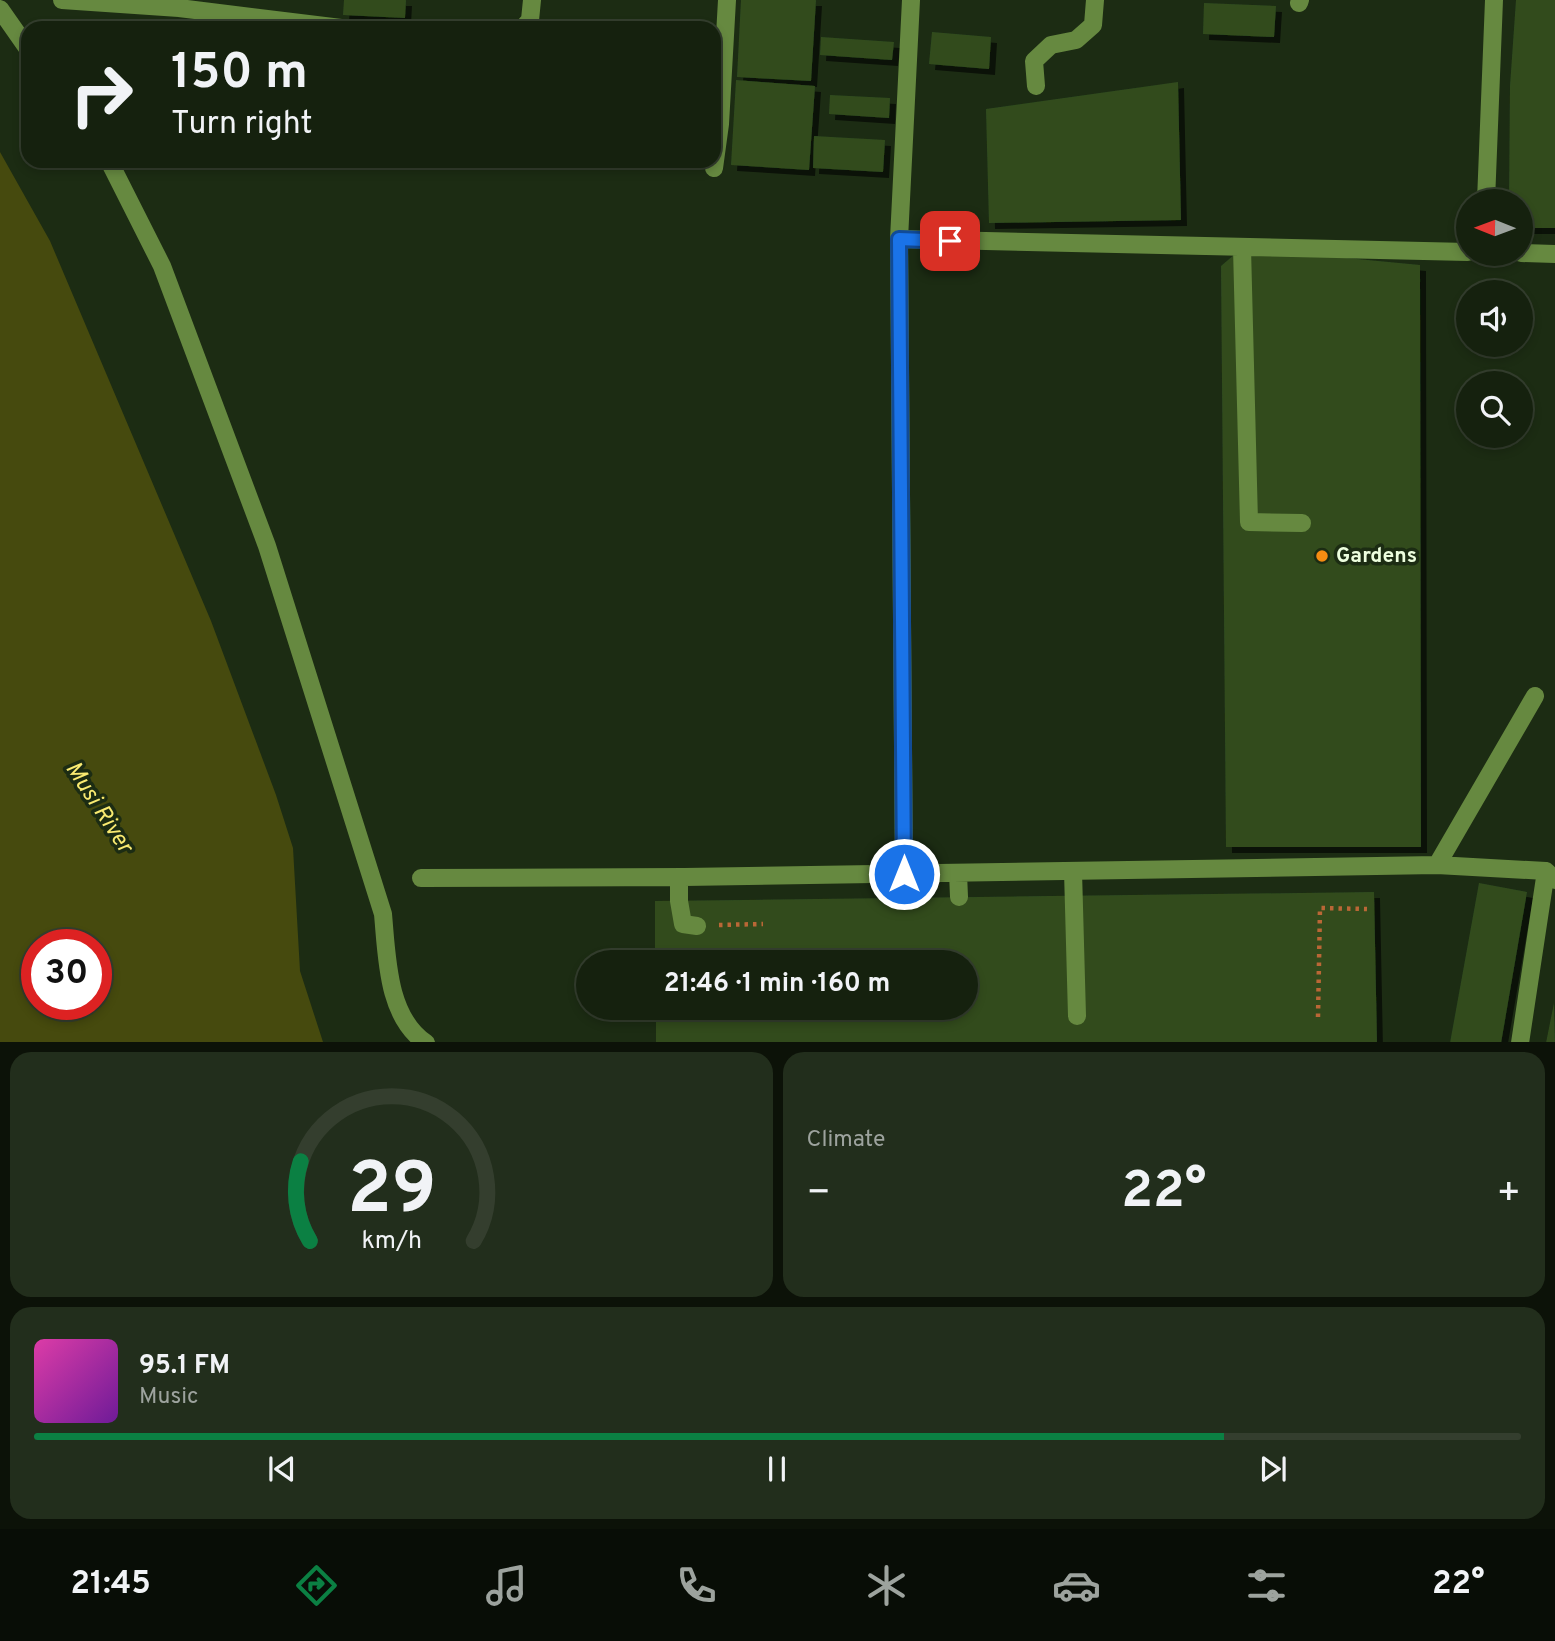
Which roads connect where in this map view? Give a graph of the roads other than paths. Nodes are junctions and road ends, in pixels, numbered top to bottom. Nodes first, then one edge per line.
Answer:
1 (62, 0) edge
2 (532, 0) edge
3 (727, 0) edge
4 (911, 0) edge
5 (1095, 0) edge
6 (1494, 0) edge
7 (0, 9) edge
8 (284, 21) edge
9 (529, 21) edge
10 (21, 39) edge
11 (1036, 86) dead end
12 (721, 106) edge
13 (113, 168) edge
14 (1486, 189) edge
15 (899, 239) junction
16 (1242, 248) junction
17 (1456, 251) edge
18 (1533, 253) edge
19 (1555, 254) edge
20 (1302, 523) dead end
21 (1535, 696) dead end
22 (1437, 865) junction
23 (1073, 871) junction
24 (958, 873) junction
25 (904, 874) junction
26 (1550, 876) edge
27 (679, 877) junction
28 (421, 878) dead end
29 (959, 897) dead end
30 (697, 926) road end
31 (1077, 1016) dead end
32 (426, 1042) edge
33 (1520, 1042) edge

1 - 8 street
2 - 9 street
3 - 12 street
4 - 15 street
5 - 11 street
6 - 14 street
7 - 10 street
13 - 32 street
15 - 16 street
15 - 25 street
16 - 17 street
16 - 20 street
18 - 19 street
21 - 22 street
22 - 23 street
22 - 26 street
23 - 24 street
23 - 31 street
24 - 25 street
24 - 29 street
25 - 27 street
26 - 33 street
27 - 28 street
27 - 30 street

